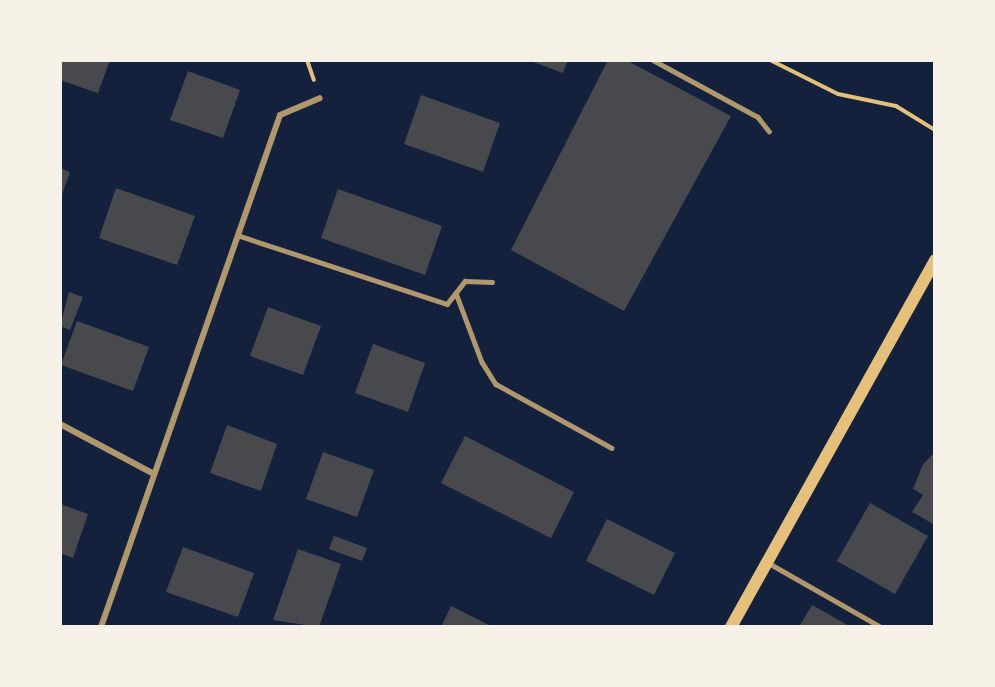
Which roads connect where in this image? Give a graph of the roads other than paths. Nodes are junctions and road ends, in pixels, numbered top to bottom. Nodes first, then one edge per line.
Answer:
1 (653, 60) edge
2 (320, 98) dead end
3 (769, 131) dead end
4 (237, 235) junction
5 (935, 260) edge
6 (492, 282) dead end
7 (456, 293) junction
8 (60, 424) edge
9 (612, 448) dead end
10 (154, 474) junction
11 (767, 562) junction
12 (101, 627) edge
13 (731, 627) edge
14 (881, 627) edge

1 - 3 lane
2 - 4 street
4 - 7 lane
4 - 10 street
5 - 11 main road
6 - 7 lane
7 - 9 lane
8 - 10 street
10 - 12 street
11 - 13 main road
11 - 14 lane

